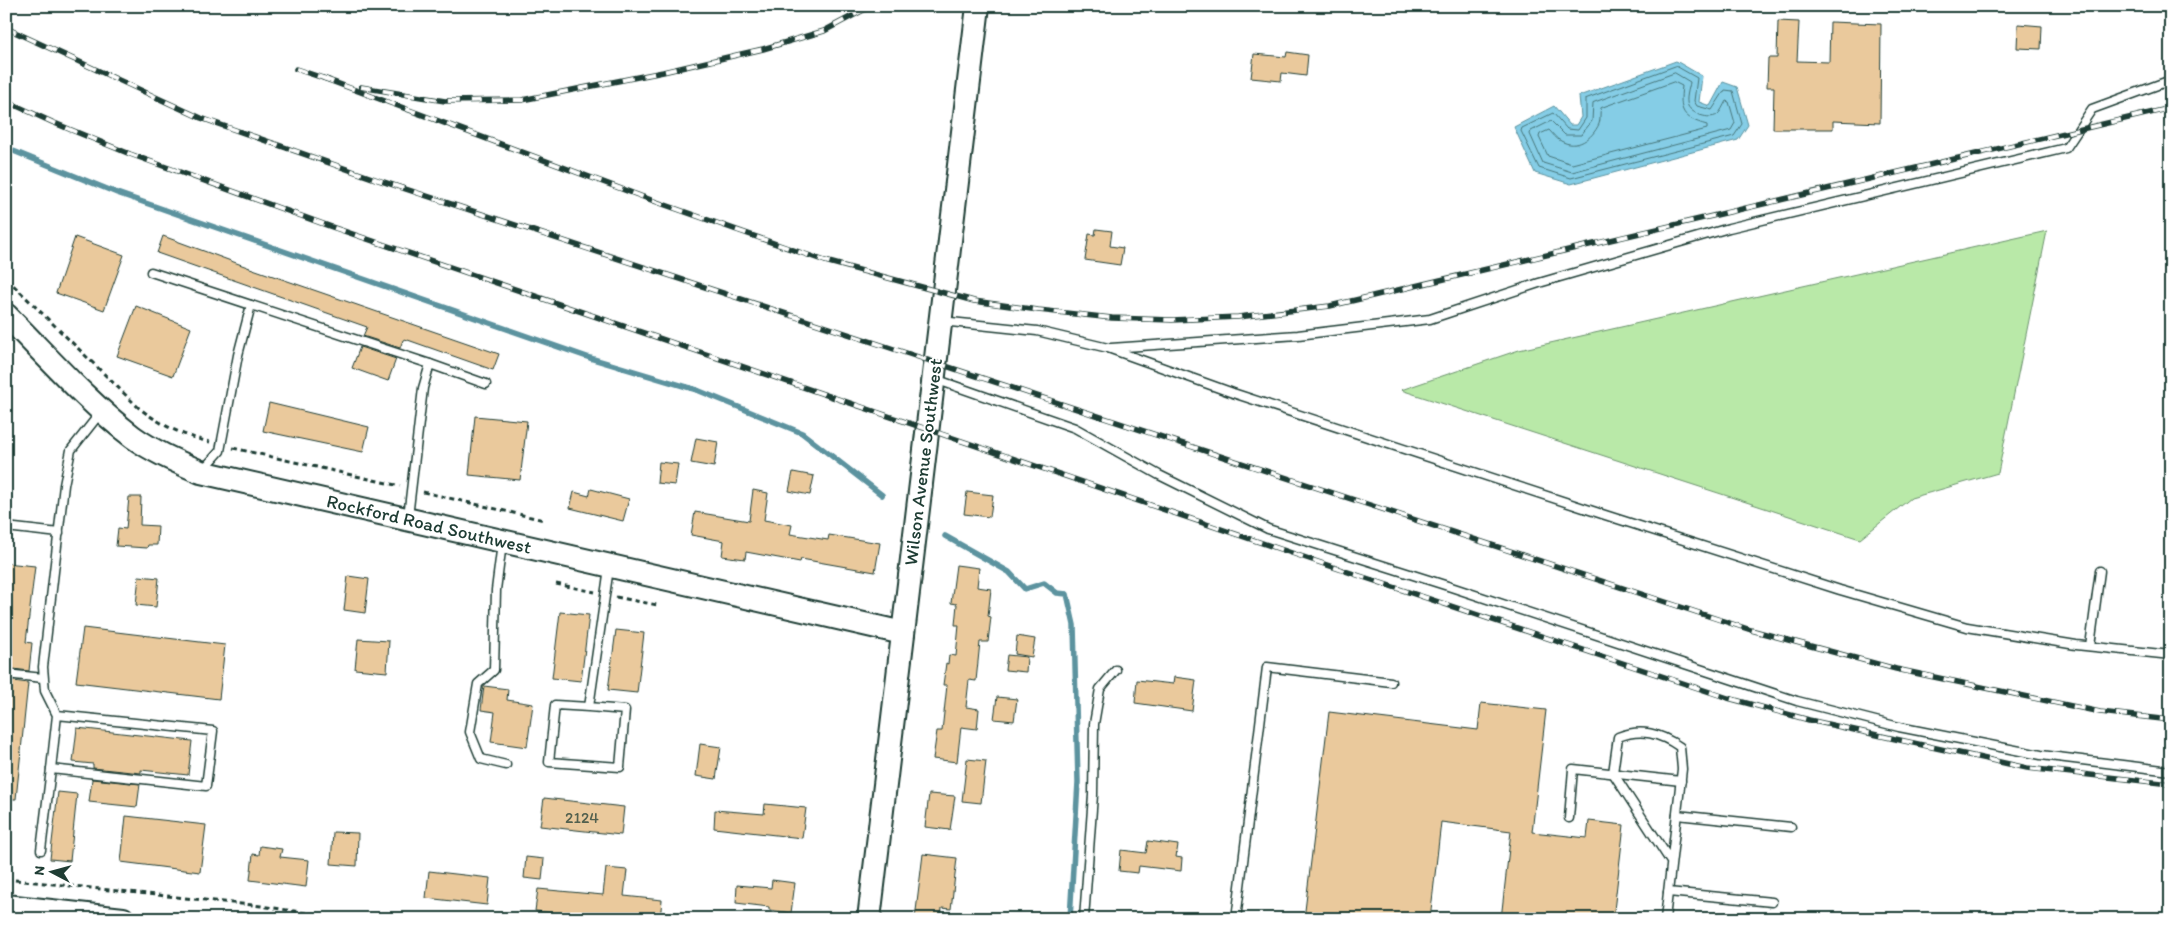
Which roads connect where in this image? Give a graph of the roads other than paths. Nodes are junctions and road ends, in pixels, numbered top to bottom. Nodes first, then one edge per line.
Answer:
1 (978, 6) edge
2 (2171, 80) edge
3 (151, 272) dead end
4 (252, 304) junction
5 (6, 315) edge
6 (939, 321) junction
7 (1108, 348) junction
8 (430, 364) junction
9 (933, 378) junction
10 (486, 384) dead end
11 (102, 411) junction
12 (201, 472) junction
13 (408, 519) junction
14 (6, 527) edge
15 (59, 533) junction
16 (502, 541) junction
17 (609, 566) junction
18 (2100, 571) dead end
19 (902, 633) junction
20 (2090, 646) junction
21 (2171, 655) edge
22 (1116, 670) dead end
23 (6, 674) edge
24 (43, 678) junction
25 (1390, 682) dead end
26 (589, 707) junction
27 (57, 714) junction
28 (506, 765) dead end
29 (51, 768) junction
30 (2171, 771) edge
31 (1613, 773) junction
32 (1681, 781) junction
33 (1677, 815) junction
34 (1569, 818) dead end
35 (1791, 827) dead end
36 (41, 850) dead end
37 (1671, 862) junction
38 (1668, 892) junction
39 (1772, 902) dead end
40 (6, 906) edge
41 (123, 919) edge
42 (869, 919) edge
43 (1084, 919) edge
44 (1236, 919) edge
45 (1665, 919) edge

1 - 6 street, Wilson Avenue Southwest
2 - 7 lane
3 - 4 lane
4 - 8 lane
4 - 12 lane
5 - 11 street, Rockford Road Southwest
6 - 7 lane
6 - 9 street, Wilson Avenue Southwest
7 - 20 lane
8 - 10 lane
8 - 13 lane
9 - 19 street, Wilson Avenue Southwest
9 - 30 lane
11 - 12 street, Rockford Road Southwest
11 - 15 lane
12 - 13 street, Rockford Road Southwest
13 - 16 street, Rockford Road Southwest
14 - 15 lane
15 - 24 lane
16 - 17 street, Rockford Road Southwest
16 - 28 lane
17 - 19 street, Rockford Road Southwest
17 - 26 lane
18 - 20 lane
19 - 42 street, Wilson Avenue Southwest
20 - 21 lane
22 - 43 lane
23 - 24 lane
24 - 27 lane
25 - 44 lane
26 - 26 lane
27 - 29 lane
27 - 29 lane
29 - 36 lane
31 - 32 lane
31 - 32 lane
31 - 34 lane
31 - 37 lane
32 - 33 lane
33 - 35 lane
33 - 37 lane
37 - 38 lane
38 - 39 lane
38 - 45 lane
40 - 41 street

